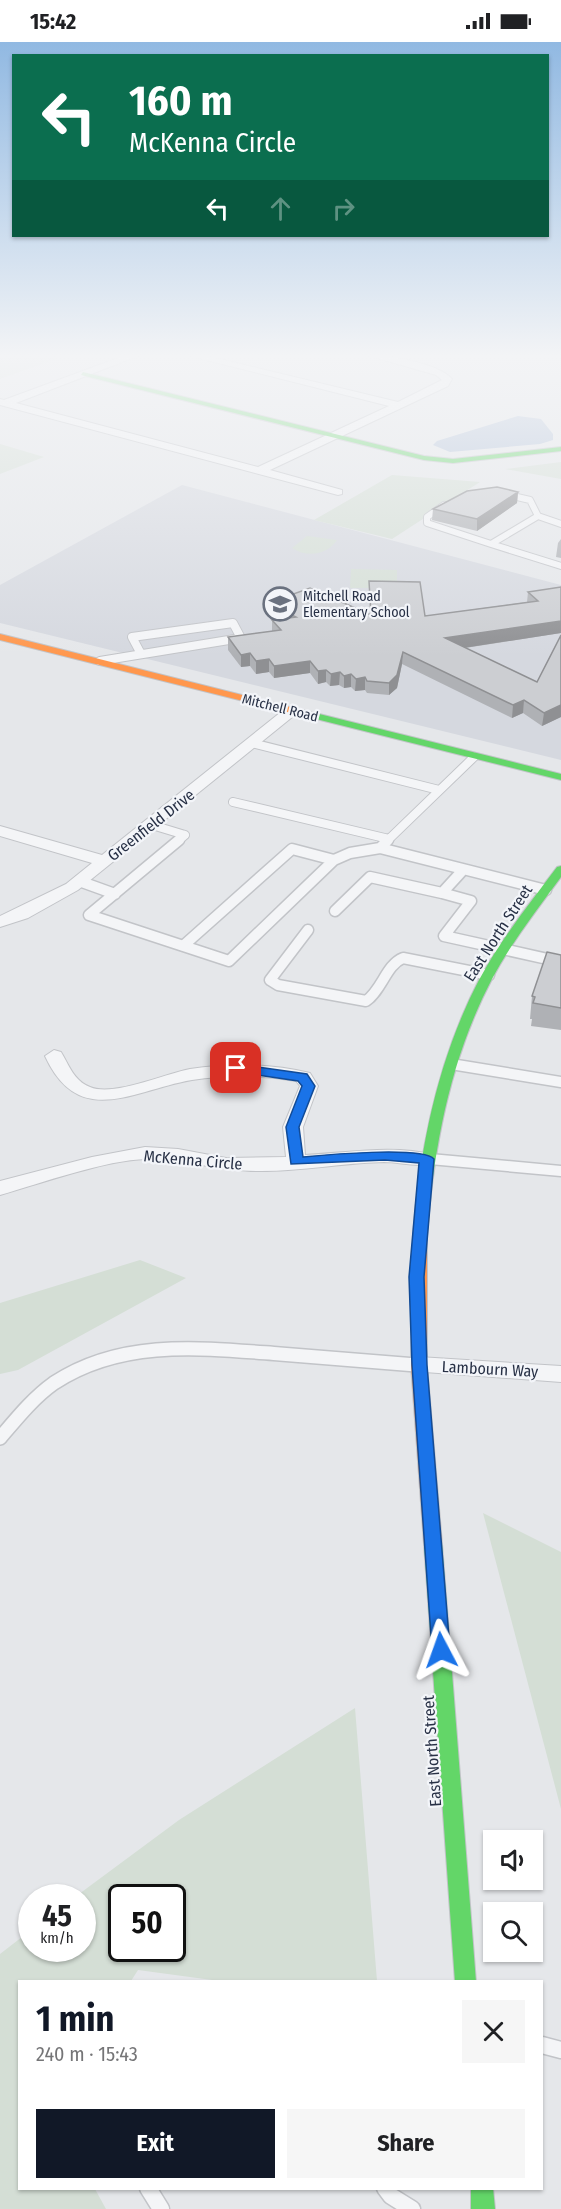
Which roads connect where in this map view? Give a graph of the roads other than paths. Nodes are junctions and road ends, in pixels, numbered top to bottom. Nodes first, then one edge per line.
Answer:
1 (194, 455) edge
2 (290, 455) edge
3 (412, 455) edge
4 (506, 455) edge
5 (256, 472) junction
6 (495, 491) edge
7 (338, 492) dead end
8 (456, 499) edge
9 (538, 516) junction
10 (561, 524) edge
11 (491, 544) junction
12 (561, 566) edge
13 (0, 637) edge
14 (140, 652) junction
15 (100, 661) junction
16 (291, 711) junction
17 (252, 743) junction
18 (474, 757) junction
19 (561, 777) edge
20 (440, 790) junction
21 (233, 802) dead end
22 (152, 825) junction
23 (0, 831) edge
24 (389, 839) junction
25 (380, 848) junction
26 (334, 860) junction
27 (104, 861) junction
28 (561, 869) edge
29 (463, 870) junction
30 (79, 881) junction
31 (546, 890) junction
32 (442, 893) junction
33 (115, 894) junction
34 (335, 911) dead end
35 (0, 922) edge
36 (308, 930) dead end
37 (183, 946) junction
38 (503, 951) junction
39 (561, 962) edge
40 (489, 975) junction
41 (54, 1056) dead end
42 (450, 1064) junction
43 (561, 1082) edge
44 (427, 1159) junction
45 (296, 1161) junction
46 (561, 1171) edge
47 (0, 1188) edge
48 (419, 1365) junction
49 (561, 1374) edge
50 (0, 1437) edge
51 (466, 1980) edge
52 (543, 2045) edge
53 (561, 2050) edge
54 (148, 2190) edge
55 (386, 2190) edge
56 (482, 2190) edge
57 (408, 2208) edge
58 (161, 2209) edge
59 (483, 2209) edge

1 - 5 street
2 - 5 street
3 - 4 street
5 - 7 street
6 - 9 lane
8 - 11 lane
9 - 10 lane
9 - 11 lane
11 - 12 lane
13 - 15 street, Mitchell Road
14 - 14 lane
14 - 15 lane
15 - 16 street, Mitchell Road
16 - 17 street, Greenfield Drive
16 - 18 street, Mitchell Road
17 - 20 lane
17 - 22 street, Greenfield Drive
18 - 19 street, Mitchell Road
18 - 20 lane
20 - 24 lane
21 - 24 lane
22 - 27 street, Greenfield Drive
22 - 33 lane
23 - 27 street
24 - 25 lane
25 - 26 lane
25 - 29 lane
26 - 37 lane
26 - 37 lane
27 - 30 street, Greenfield Drive
28 - 31 street, East North Street
29 - 31 lane
29 - 32 lane
30 - 33 lane
30 - 35 street, Greenfield Drive
31 - 38 street, East North Street
32 - 34 lane
32 - 38 lane
33 - 37 lane
36 - 40 lane
38 - 39 lane
38 - 40 street, East North Street
40 - 42 street, East North Street
41 - 45 street
42 - 43 lane
42 - 44 street, East North Street
44 - 45 street, McKenna Circle
44 - 46 lane
44 - 48 street, East North Street
45 - 47 street, McKenna Circle
48 - 49 street, Lambourn Way
48 - 50 lane
48 - 51 street, East North Street
52 - 53 lane
54 - 58 lane
55 - 57 lane
56 - 59 street

